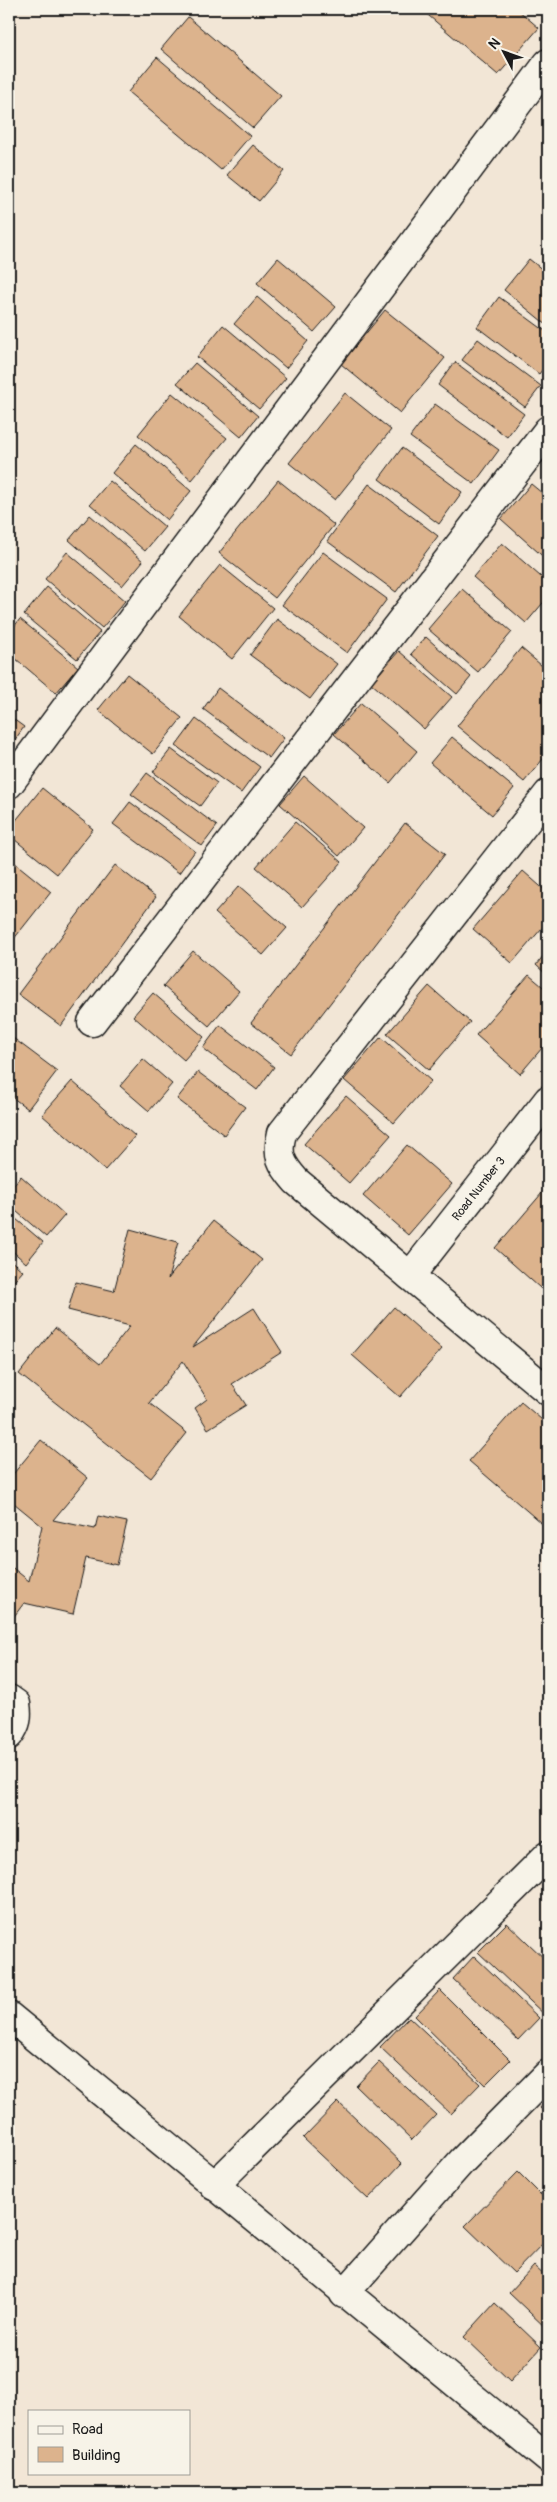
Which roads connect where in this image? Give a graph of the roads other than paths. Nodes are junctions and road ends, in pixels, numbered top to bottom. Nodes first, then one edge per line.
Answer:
1 (548, 63) edge
2 (548, 430) edge
3 (9, 784) edge
4 (548, 794) edge
5 (92, 1022) dead end
6 (548, 1100) edge
7 (410, 1276) junction
8 (548, 1389) edge
9 (9, 1699) edge
10 (9, 1735) edge
11 (548, 1855) edge
12 (9, 2016) edge
13 (548, 2074) edge
14 (214, 2186) junction
15 (344, 2294) junction
16 (545, 2452) edge

1 - 3 street
2 - 5 street
4 - 7 street
6 - 7 street, Road Number 3
7 - 8 street
9 - 10 street
11 - 14 street
12 - 14 street
13 - 15 street
14 - 15 street
15 - 16 street

